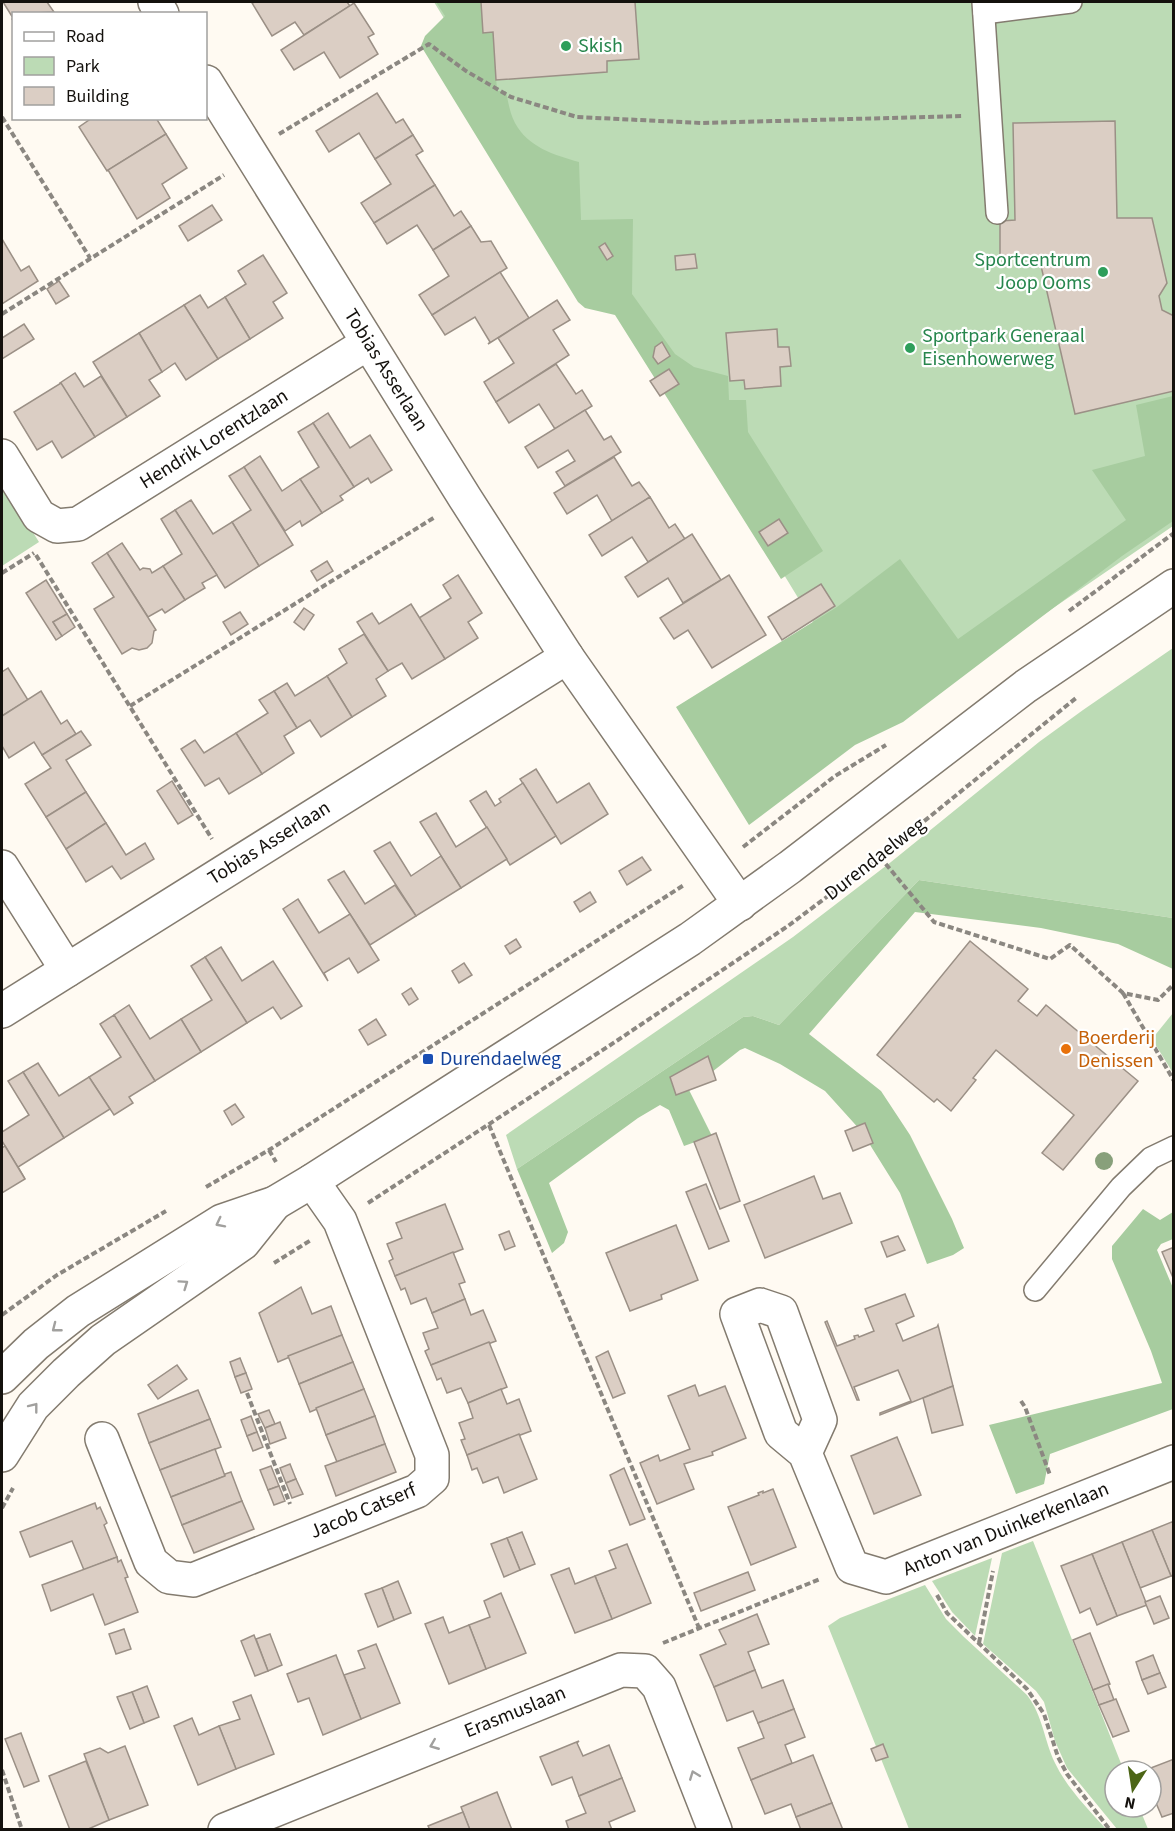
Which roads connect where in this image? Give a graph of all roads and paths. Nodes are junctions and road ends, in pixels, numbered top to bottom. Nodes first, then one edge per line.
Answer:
1 (1071, 2) edge
2 (984, 7) edge
3 (207, 84) edge
4 (991, 116) junction
5 (2, 117) edge
6 (251, 155) junction
7 (997, 213) dead end
8 (90, 258) junction
9 (2, 314) edge
10 (368, 343) junction
11 (2, 456) edge
12 (465, 498) junction
13 (1173, 532) edge
14 (34, 552) dead end
15 (1173, 586) edge
16 (1067, 613) dead end
17 (567, 657) junction
18 (1084, 691) dead end
19 (130, 706) junction
20 (890, 743) dead end
21 (880, 857) junction
22 (713, 866) junction
23 (2, 867) edge
24 (230, 868) junction
25 (740, 904) junction
26 (67, 970) junction
27 (1173, 984) edge
28 (1123, 993) junction
29 (2, 1011) edge
30 (1173, 1081) edge
31 (489, 1124) junction
32 (1173, 1148) edge
33 (312, 1181) junction
34 (202, 1190) dead end
35 (275, 1203) junction
36 (173, 1207) dead end
37 (340, 1221) junction
38 (269, 1266) dead end
39 (1035, 1290) dead end
40 (2, 1315) edge
41 (2, 1377) edge
42 (247, 1393) dead end
43 (1021, 1401) dead end
44 (102, 1439) dead end
45 (805, 1453) dead end
46 (2, 1455) edge
47 (1173, 1462) edge
48 (13, 1487) dead end
49 (1061, 1507) junction
50 (2, 1508) edge
51 (1002, 1530) junction
52 (303, 1536) junction
53 (918, 1564) junction
54 (852, 1567) junction
55 (699, 1628) junction
56 (978, 1644) junction
57 (645, 1671) junction
58 (2, 1770) edge
59 (262, 1823) edge
60 (22, 1830) edge
61 (225, 1830) edge
62 (715, 1830) edge
63 (1110, 1830) edge

1 - 2 lane
2 - 4 lane
3 - 6 street, Tobias Asserlaan
4 - 6 path
4 - 7 lane
5 - 8 path
6 - 8 path
6 - 10 street, Tobias Asserlaan
8 - 9 path
10 - 11 street, Hendrik Lorentzlaan
10 - 12 street, Tobias Asserlaan
12 - 17 street, Tobias Asserlaan
12 - 19 path
13 - 16 path
14 - 19 path
15 - 25 street
17 - 22 street, Tobias Asserlaan
17 - 24 street, Tobias Asserlaan
18 - 21 path, Durendaelweg
19 - 24 path
20 - 22 path
21 - 28 path
21 - 31 path, Durendaelweg
22 - 25 street, Tobias Asserlaan
22 - 34 path
23 - 26 street
24 - 26 street, Tobias Asserlaan
25 - 33 street
26 - 29 street, Tobias Asserlaan
27 - 28 path
28 - 30 path
31 - 37 path, Durendaelweg
31 - 55 path
32 - 39 lane
33 - 35 street
33 - 37 street, Jacob Catserf
35 -> 41 street
46 -> 35 street
36 - 40 path
37 - 38 path, Durendaelweg
37 - 52 street, Jacob Catserf
42 - 52 path
43 - 49 path
44 - 52 street, Jacob Catserf
45 - 54 street
47 - 49 street, Anton van Duinkerkenlaan
48 - 50 path
49 - 51 street, Anton van Duinkerkenlaan
51 - 53 street, Anton van Duinkerkenlaan
51 - 56 path
53 - 54 street, Anton van Duinkerkenlaan
53 - 56 path
54 - 55 path
55 - 57 path
56 - 63 path
57 -> 59 street, Erasmuslaan
62 -> 57 street
58 - 60 path
59 - 61 street, Erasmuslaan

